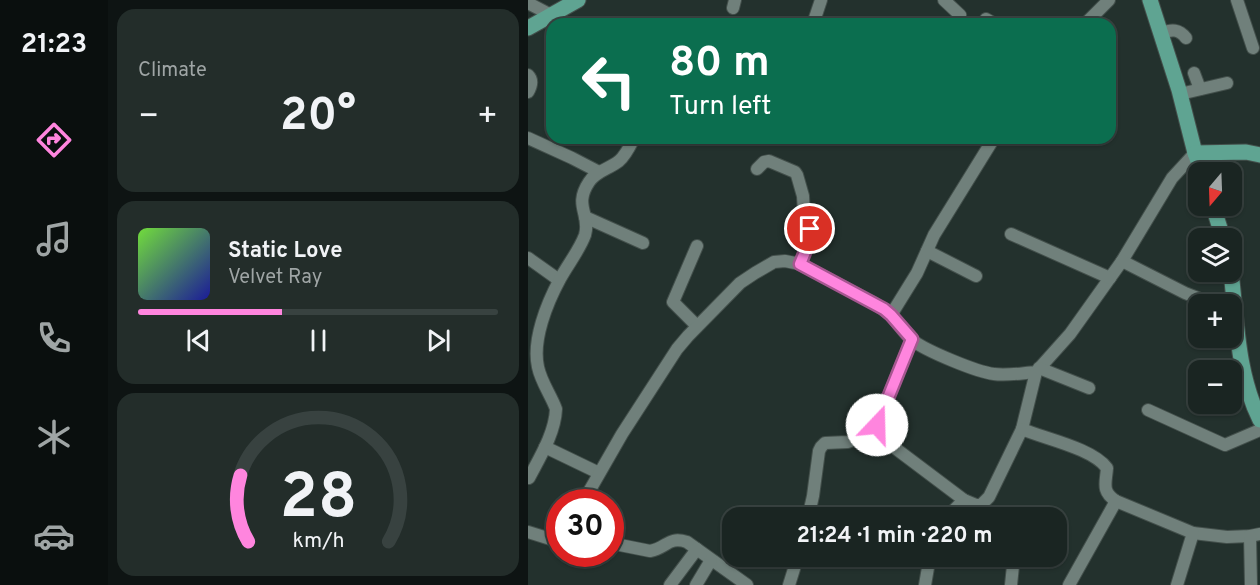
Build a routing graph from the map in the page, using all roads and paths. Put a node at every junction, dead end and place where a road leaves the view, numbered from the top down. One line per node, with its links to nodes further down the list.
1 (578, 0): 8 (main road)
2 (821, 0): 9 (street)
3 (944, 0): 10 (street)
4 (1109, 0): 11 (street)
5 (1150, 0): 13 (main road)
6 (1237, 0): 15 (street)
7 (528, 3): 8 (street)
8 (551, 15): 12 (main road)
9 (815, 18)
10 (958, 18)
11 (1091, 18)
12 (528, 28)
13 (1161, 33): 14 (street); 21 (main road)
14 (1186, 39)
15 (1253, 48)
16 (1194, 73): 19 (street)
17 (528, 75): 20 (street)
18 (1227, 83): 19 (street)
19 (1200, 89): 21 (street)
20 (528, 92)
21 (1180, 94): 25 (main road)
22 (528, 138): 29 (street)
23 (630, 144): 29 (street)
24 (990, 144): 34 (street)
25 (1195, 153): 26 (main road); 27 (main road); 36 (street)
26 (1260, 155)
27 (1198, 162)
28 (757, 169): 37 (street)
29 (598, 172): 30 (street)
30 (585, 217): 32 (street); 40 (street)
31 (1011, 234): 39 (street)
32 (643, 243)
33 (697, 246): 43 (street)
34 (927, 252): 38 (street); 42 (street)
35 (528, 258): 40 (street)
36 (1122, 261): 39 (street); 41 (street)
37 (800, 264): 42 (street); 43 (street)
38 (976, 276)
39 (1110, 278): 46 (street)
40 (559, 280): 54 (street)
41 (1188, 294)
42 (891, 315): 44 (street)
43 (697, 326): 55 (street)
44 (912, 339): 46 (street); 53 (street)
45 (1239, 348): 48 (main road)
46 (1037, 370): 47 (street); 51 (street)
47 (1089, 388)
48 (1256, 396): 50 (main road)
49 (1148, 410): 52 (street)
50 (1260, 420)
51 (1022, 429): 59 (street); 63 (street)
52 (1260, 430)
53 (877, 431): 58 (street); 60 (street)
54 (545, 447): 55 (street); 56 (street)
55 (599, 473): 57 (street)
56 (528, 479)
57 (590, 489)
58 (964, 500): 61 (street); 62 (street)
59 (1116, 501): 65 (street); 80 (street)
60 (810, 507)
61 (957, 507)
62 (978, 507)
63 (985, 507)
64 (528, 532): 67 (street)
65 (1192, 533): 66 (street); 81 (street)
66 (1255, 535): 82 (street)
67 (546, 538)
68 (624, 546): 69 (street)
69 (697, 549): 70 (street); 74 (street)
70 (711, 560): 75 (street); 76 (street)
71 (795, 567): 77 (street)
72 (928, 567): 78 (street)
73 (1013, 567): 79 (street)
74 (670, 585)
75 (696, 585)
76 (747, 585)
77 (789, 585)
78 (925, 585)
79 (1011, 585)
80 (1069, 585)
81 (1177, 585)
82 (1251, 585)

